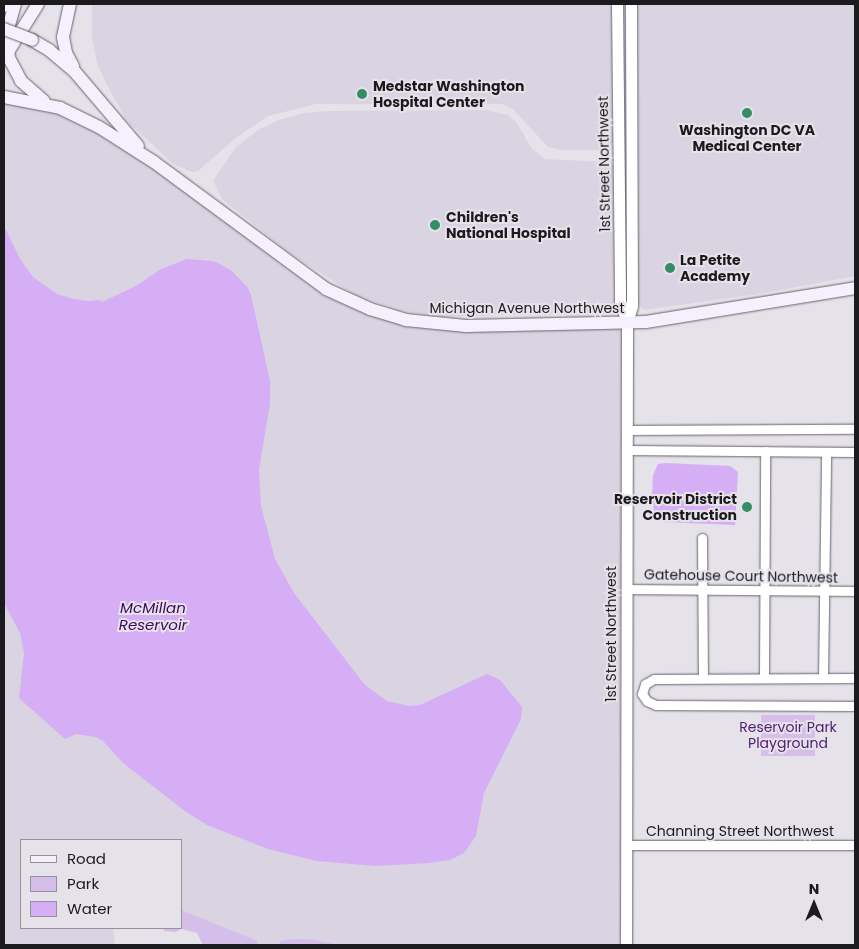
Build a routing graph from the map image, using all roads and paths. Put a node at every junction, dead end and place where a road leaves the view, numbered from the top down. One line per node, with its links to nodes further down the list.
1 (15, 4): 7 (main road)
2 (38, 4): 7 (main road)
3 (70, 4): 8 (main road)
4 (617, 4): 13 (street, 1st Street Northwest)
5 (631, 4): 13 (street, 1st Street Northwest)
6 (4, 29): 8 (main road, Michigan Avenue Northwest, bridge)
7 (6, 55): 10 (main road)
8 (80, 77): 11 (main road, Michigan Avenue Northwest)
9 (4, 97): 10 (main road, Michigan Avenue Northwest)
10 (51, 106): 11 (main road, Michigan Avenue Northwest)
11 (154, 162): 13 (main road, Michigan Avenue Northwest)
12 (855, 288): 13 (main road, Michigan Avenue Northwest)
13 (627, 323): 15 (street, 1st Street Northwest)
14 (855, 429): 15 (street)
15 (626, 430): 16 (street, 1st Street Northwest)
16 (626, 450): 17 (street); 21 (street, 1st Street Northwest)
17 (765, 451): 18 (street); 23 (street)
18 (826, 452): 19 (street); 24 (street)
19 (855, 452)
20 (702, 538): 22 (street)
21 (626, 589): 22 (street, Gatehouse Court Northwest); 30 (street, 1st Street Northwest)
22 (702, 590): 23 (street, Gatehouse Court Northwest); 26 (street)
23 (764, 591): 24 (street, Gatehouse Court Northwest); 27 (street)
24 (824, 591): 25 (street, Gatehouse Court Northwest); 28 (street)
25 (855, 591)
26 (703, 678): 27 (street); 31 (street)
27 (764, 678): 28 (street)
28 (823, 678): 29 (street)
29 (855, 678)
30 (626, 693): 31 (street); 33 (street, 1st Street Northwest)
31 (642, 694): 32 (street)
32 (855, 706)
33 (626, 845): 34 (street, Channing Street Northwest); 35 (street, 1st Street Northwest)
34 (855, 845)
35 (626, 945)

